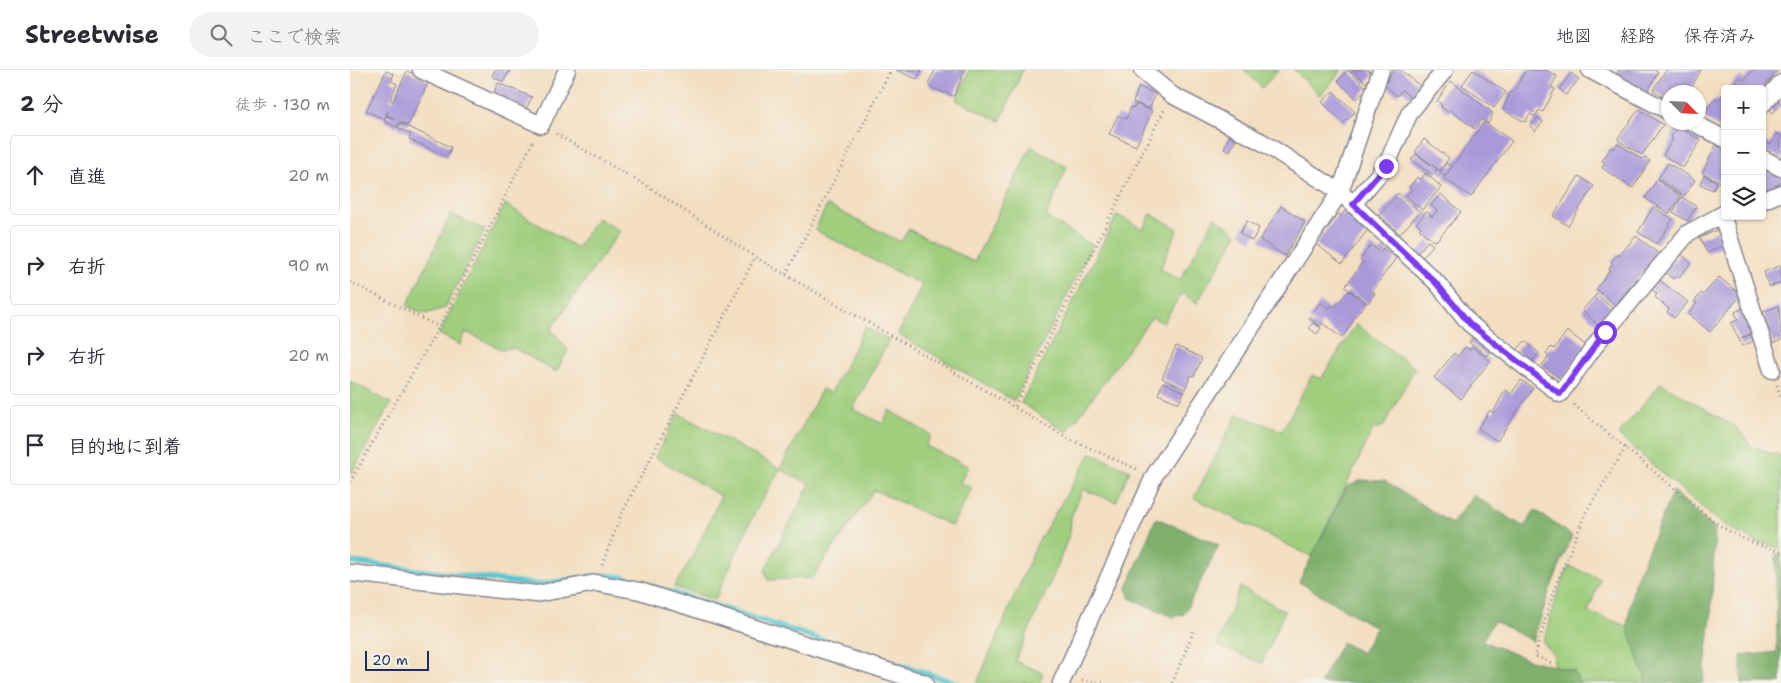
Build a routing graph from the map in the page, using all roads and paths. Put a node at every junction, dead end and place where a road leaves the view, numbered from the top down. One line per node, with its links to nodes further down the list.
1 (421, 70): 12 (street)
2 (567, 70): 12 (street)
3 (891, 70): 24 (path)
4 (1142, 70): 9 (street)
5 (1381, 70): 17 (street)
6 (1445, 70): 20 (street)
7 (1590, 70): 11 (street)
8 (1781, 83): 10 (street)
9 (1172, 94): 17 (street); 29 (path)
10 (1766, 100)
11 (1661, 107)
12 (541, 125): 23 (path); 26 (path)
13 (1706, 129): 14 (street)
14 (1721, 137)
15 (1766, 160): 16 (street)
16 (1781, 168)
17 (1340, 192): 20 (street); 31 (street)
18 (1781, 193): 19 (street)
19 (1766, 199)
20 (1353, 204): 28 (street)
21 (1721, 216): 28 (street)
22 (1726, 220): 27 (street)
23 (755, 257): 24 (path); 35 (path)
24 (786, 274): 29 (path)
25 (350, 282): 26 (path)
26 (439, 327): 32 (path)
27 (1772, 370)
28 (1560, 394): 30 (path)
29 (1015, 406): 31 (path)
30 (1626, 447): 33 (path); 37 (path)
31 (1154, 476): 39 (street)
32 (350, 482)
33 (1781, 551)
34 (350, 573): 35 (street)
35 (596, 583): 38 (street)
36 (1195, 628): 40 (path)
37 (1551, 662)
38 (925, 683)
39 (1062, 683)
40 (1172, 683)

